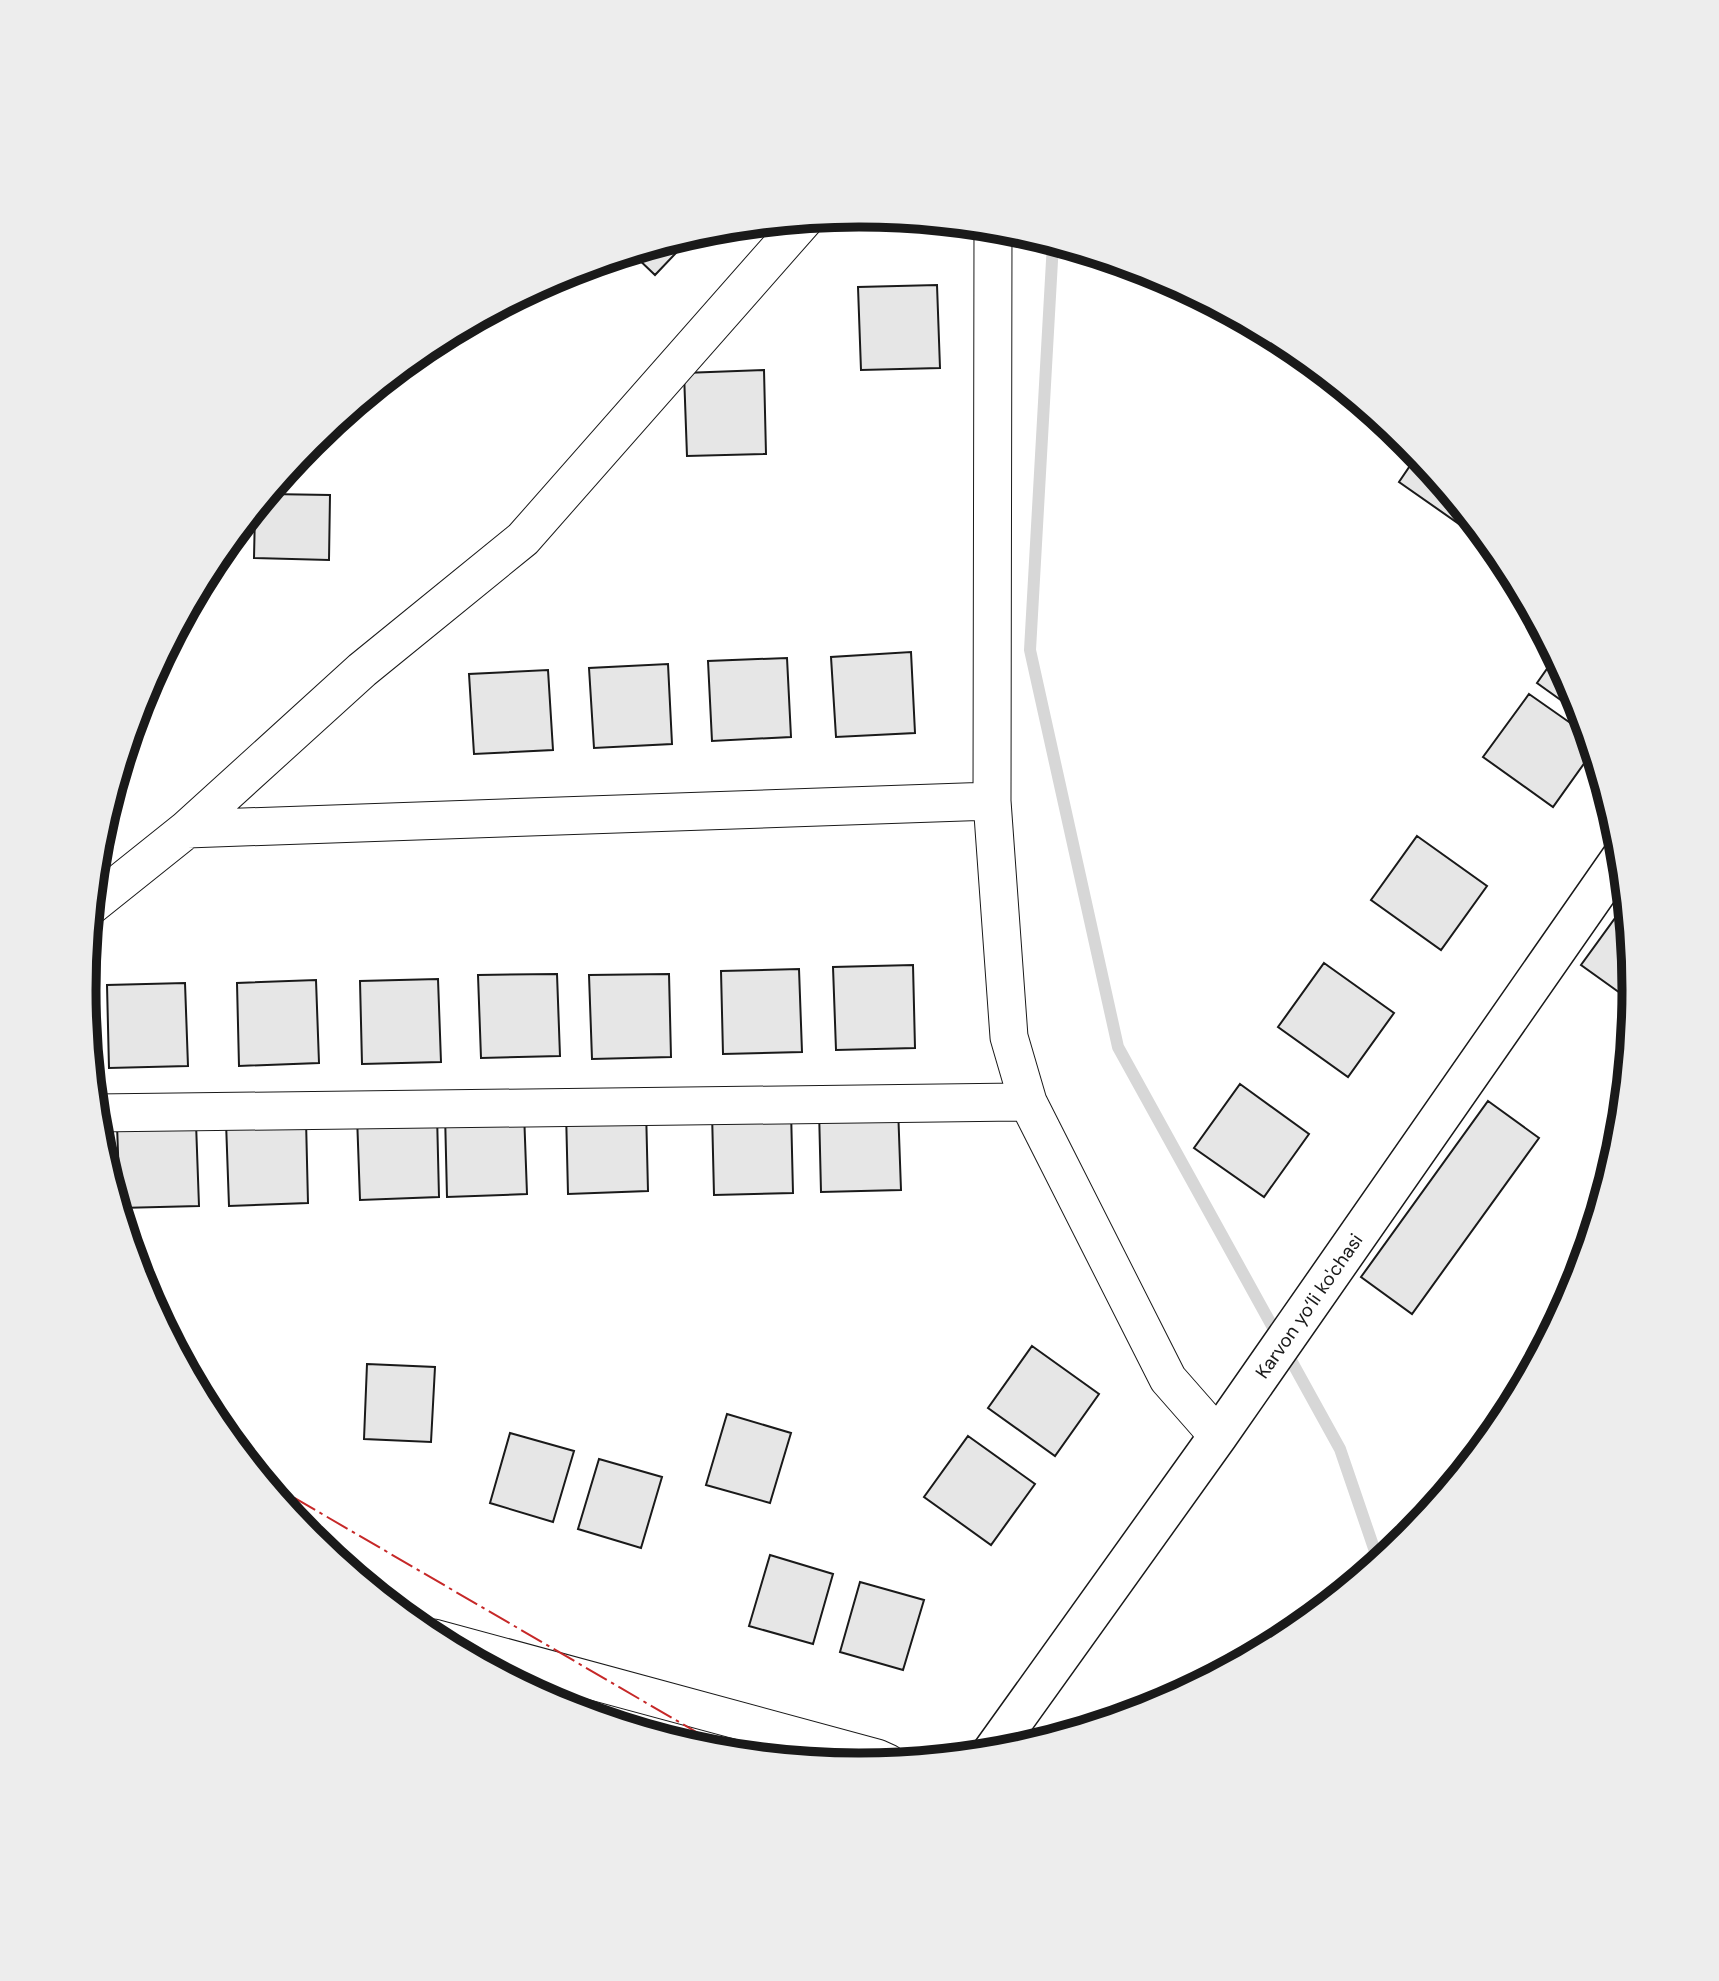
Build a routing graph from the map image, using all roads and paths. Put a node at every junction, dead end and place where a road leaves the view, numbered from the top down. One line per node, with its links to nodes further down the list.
1 (795, 231): 4 (street)
2 (993, 240): 3 (street)
3 (992, 801): 4 (street); 7 (street)
4 (187, 828): 6 (street)
5 (1613, 870): 9 (street, Karvon yo‘li ko'chasi)
6 (102, 897)
7 (1028, 1102): 8 (street); 9 (street)
8 (107, 1113)
9 (1218, 1436): 11 (street, Karvon yo‘li ko'chasi)
10 (475, 1649): 12 (street)
11 (1000, 1740)
12 (862, 1754)

